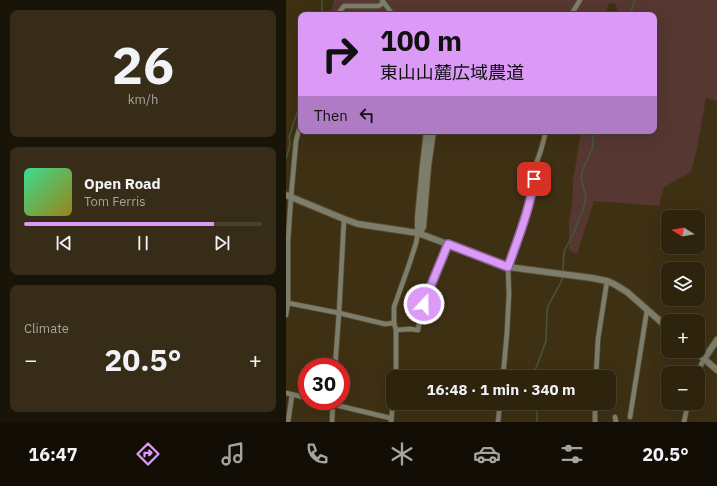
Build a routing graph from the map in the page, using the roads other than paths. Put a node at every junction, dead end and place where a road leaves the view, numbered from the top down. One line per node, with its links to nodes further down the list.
1 (580, 0): 5 (street)
2 (383, 2): 3 (street); 4 (street)
3 (339, 12)
4 (391, 12)
5 (573, 12)
6 (298, 133): 10 (street)
7 (426, 134): 12 (street)
8 (433, 134): 12 (street)
9 (545, 134): 14 (street)
10 (288, 196): 11 (street); 16 (street)
11 (344, 219): 12 (street); 18 (street)
12 (418, 233): 13 (street); 21 (street)
13 (448, 244): 14 (street); 22 (street)
14 (508, 267): 15 (street); 28 (street)
15 (607, 281): 17 (street); 29 (street)
16 (288, 302): 18 (street); 19 (street)
17 (647, 310): 20 (street); 40 (street)
18 (339, 313): 21 (street); 24 (street)
19 (286, 315)
20 (661, 322)
21 (394, 323): 22 (street)
22 (396, 330): 27 (street)
23 (717, 340): 25 (street)
24 (336, 358)
25 (704, 359): 26 (street); 30 (street)
26 (700, 366)
27 (396, 370)
28 (504, 370)
29 (596, 370)
30 (717, 370)
31 (286, 393): 32 (street)
32 (292, 395): 33 (street); 42 (street)
33 (298, 396)
34 (350, 408): 41 (street)
35 (333, 410): 43 (street)
36 (392, 410): 41 (street)
37 (499, 410): 44 (street)
38 (595, 410): 45 (street)
39 (687, 410): 46 (street)
40 (630, 417)
41 (390, 420)
42 (288, 422)
43 (332, 422)
44 (498, 422)
45 (595, 422)
46 (684, 422)

